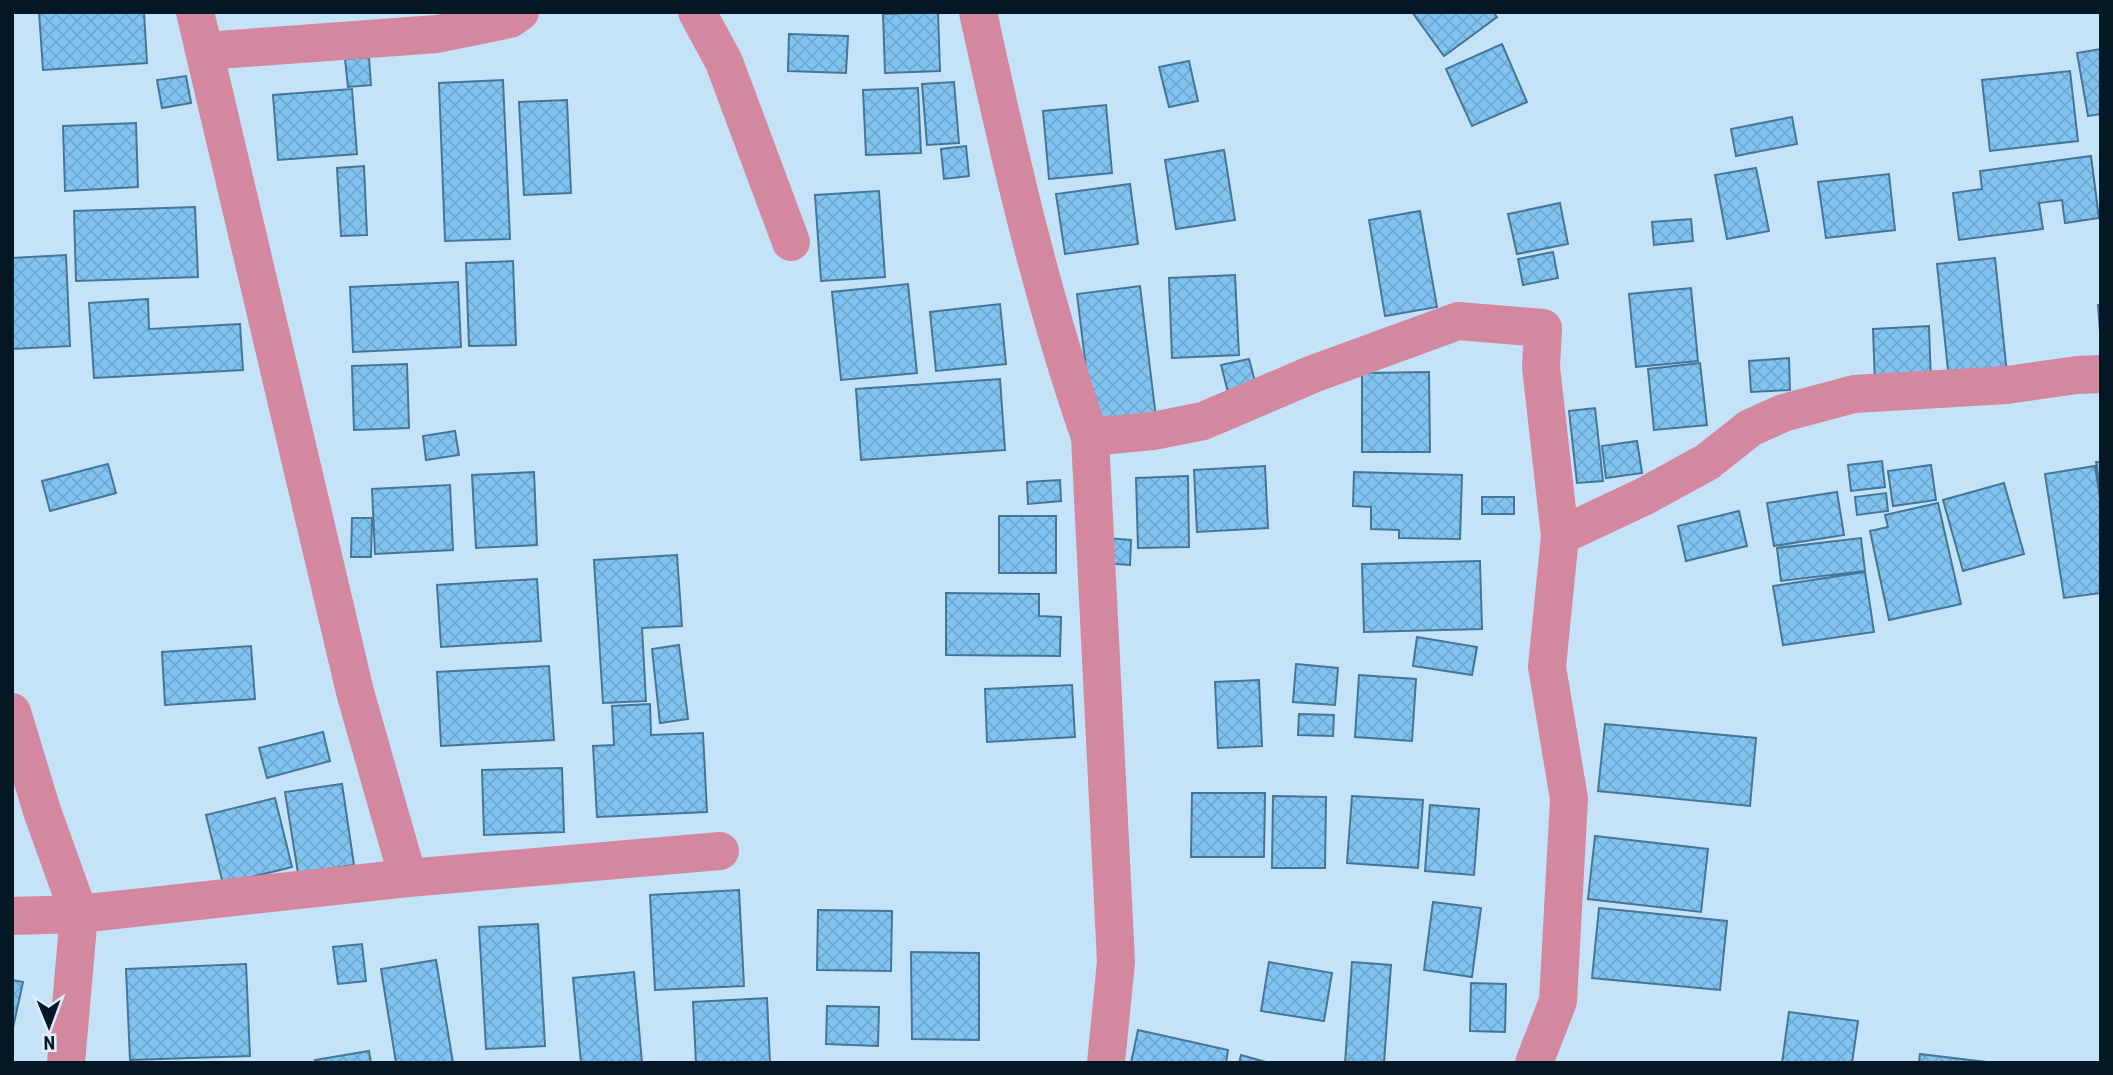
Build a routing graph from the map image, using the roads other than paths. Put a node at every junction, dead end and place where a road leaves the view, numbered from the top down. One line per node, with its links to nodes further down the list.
1 (195, 12): 5 (street)
2 (520, 12): 5 (street)
3 (697, 12): 6 (street)
4 (978, 12): 8 (street)
5 (204, 51): 12 (street)
6 (791, 242)
7 (2101, 374): 9 (street)
8 (1090, 436): 9 (street); 16 (street)
9 (1560, 536): 17 (street)
10 (12, 712): 13 (street)
11 (720, 851): 12 (street)
12 (408, 878): 13 (street)
13 (79, 914): 14 (street); 15 (street)
14 (12, 916)
15 (66, 1063)
16 (1106, 1063)
17 (1534, 1063)

